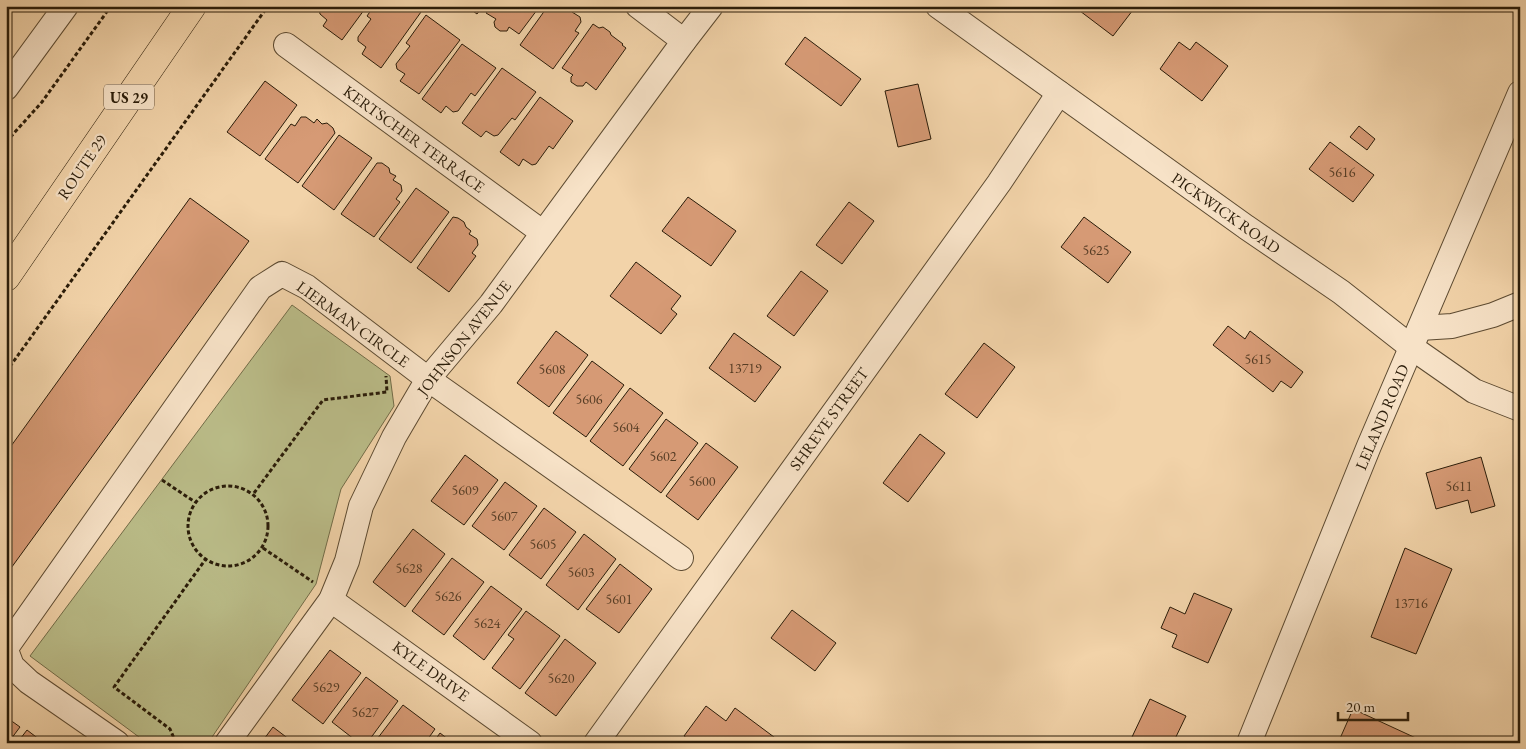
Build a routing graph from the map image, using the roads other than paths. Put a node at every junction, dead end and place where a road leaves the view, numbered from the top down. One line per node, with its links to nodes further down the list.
1 (66, 6): 8 (street)
2 (192, 6): 12 (main road, ROUTE 29 / US 29)
3 (638, 6): 6 (street)
4 (711, 6): 6 (street, JOHNSON AVENUE)
5 (938, 6): 9 (street, PICKWICK ROAD)
6 (684, 40): 11 (street, JOHNSON AVENUE)
7 (286, 45): 11 (street, KERTSCHER TERRACE)
8 (6, 88)
9 (1059, 93): 14 (street, PICKWICK ROAD); 23 (street, SHREVE STREET)
10 (1520, 93): 14 (street, LELAND ROAD)
11 (542, 232): 15 (street, JOHNSON AVENUE)
12 (6, 277)
13 (1520, 304): 14 (street)
14 (1415, 337): 16 (street, PICKWICK ROAD); 24 (street, LELAND ROAD)
15 (428, 379): 17 (street, LIERMAN CIRCLE); 18 (street, JOHNSON AVENUE); 19 (street, LIERMAN CIRCLE)
16 (1520, 410)
17 (681, 558)
18 (324, 592): 21 (street, JOHNSON AVENUE); 22 (street, KYLE DRIVE)
19 (6, 649): 20 (street, LIERMAN CIRCLE)
20 (117, 743)
21 (227, 743)
22 (530, 743)
23 (596, 743)
24 (1248, 743)

